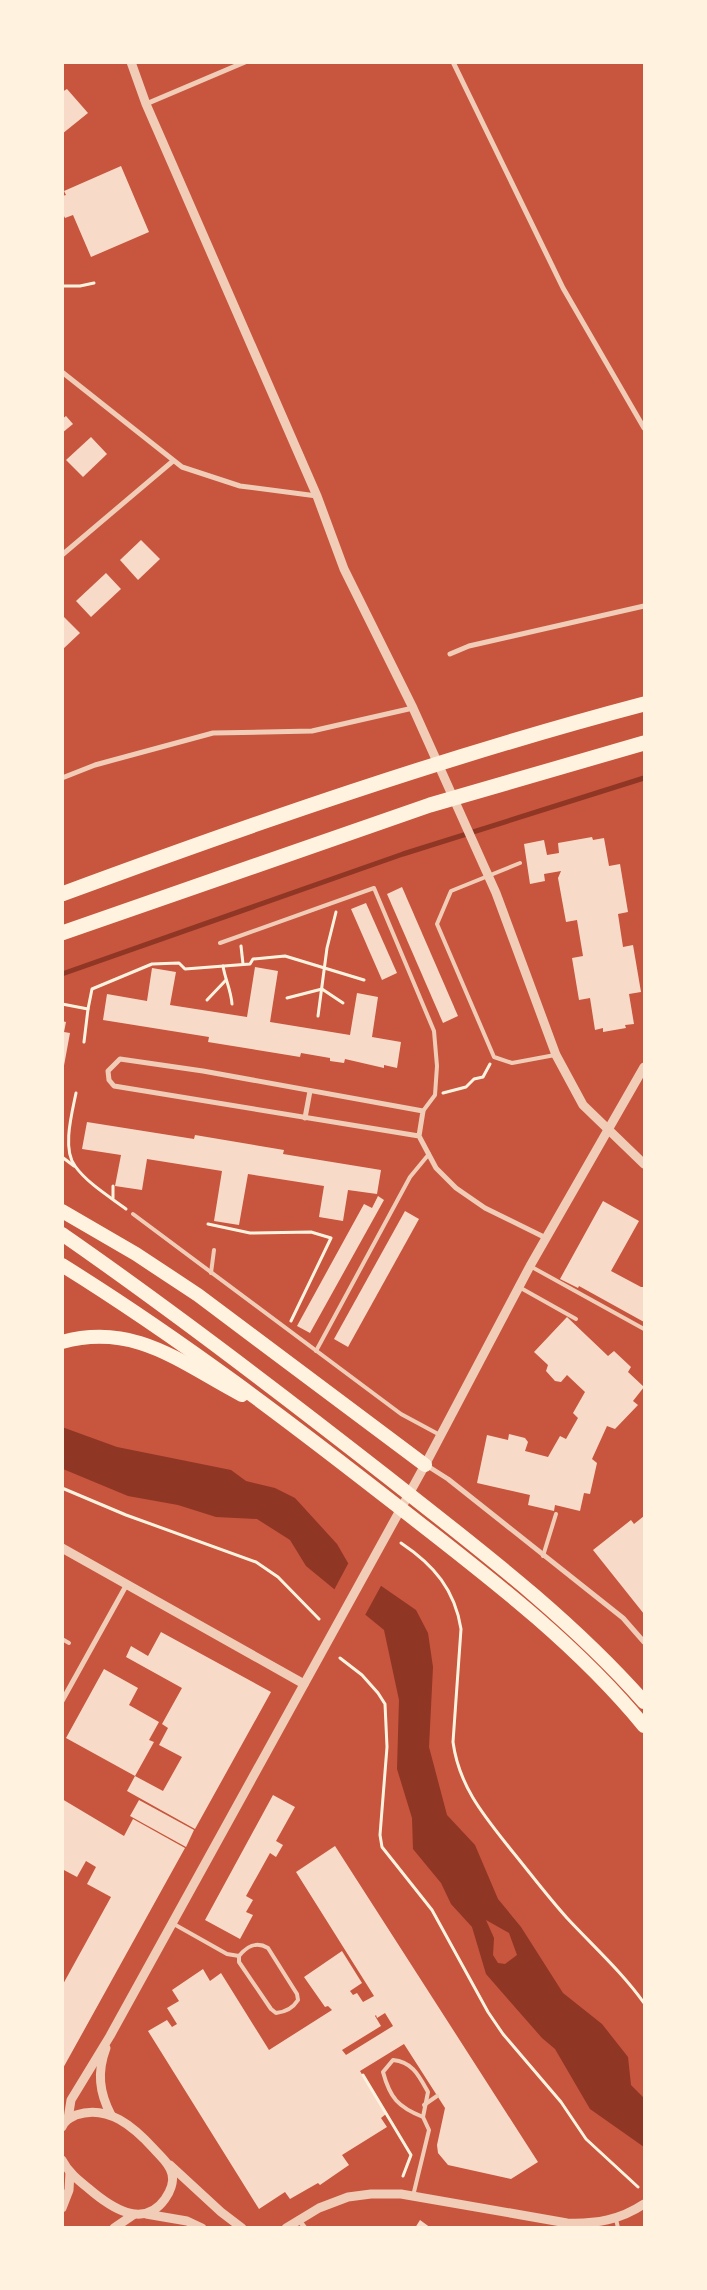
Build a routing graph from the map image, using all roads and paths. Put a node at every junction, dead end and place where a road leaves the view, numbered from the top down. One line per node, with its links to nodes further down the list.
1 (131, 62): 4 (street)
2 (245, 62): 4 (street)
3 (453, 62): 8 (street)
4 (146, 104): 10 (street)
5 (94, 283): 6 (path)
6 (62, 286)
7 (62, 372): 9 (street)
8 (644, 428)
9 (173, 461): 10 (street); 11 (street)
10 (317, 496): 15 (street)
11 (62, 555)
12 (644, 606): 13 (street)
13 (450, 654)
14 (644, 704): 19 (highway)
15 (413, 708): 17 (street); 38 (street)
16 (644, 742): 21 (highway)
17 (62, 778)
18 (520, 863): 38 (lane)
19 (62, 894)
20 (341, 900): 22 (lane); 26 (path); 44 (lane)
21 (62, 933)
22 (240, 936): 23 (lane); 24 (path)
23 (220, 943)
24 (243, 964): 25 (path); 26 (path)
25 (224, 966): 27 (path); 35 (path)
26 (324, 969): 28 (path); 29 (path)
27 (226, 980): 31 (path); 34 (path)
28 (364, 980)
29 (322, 988): 30 (path); 32 (path); 36 (path)
30 (287, 998)
31 (206, 1000)
32 (343, 1003)
33 (62, 1004): 35 (path)
34 (232, 1004)
35 (88, 1009): 37 (path)
36 (318, 1016)
37 (84, 1042)
38 (556, 1055): 47 (street)
39 (644, 1067): 47 (street)
40 (483, 1077): 42 (path)
41 (310, 1091): 44 (street); 45 (street); 45 (street)
42 (455, 1091)
43 (76, 1093): 48 (path)
44 (423, 1111): 49 (street)
45 (305, 1118): 49 (street)
46 (62, 1128): 48 (path)
47 (609, 1129): 52 (street); 60 (street)
48 (69, 1130): 53 (path)
49 (418, 1136): 50 (street)
50 (429, 1154): 60 (street); 70 (lane)
51 (62, 1157): 53 (path)
52 (644, 1164)
53 (75, 1166): 55 (path)
54 (113, 1186): 55 (path)
55 (112, 1199): 57 (path)
56 (62, 1211): 73 (highway)
57 (133, 1214): 64 (lane)
58 (208, 1224): 68 (path)
59 (62, 1234): 87 (highway)
60 (546, 1238): 63 (street)
61 (214, 1250): 64 (lane)
62 (62, 1266): 71 (highway)
63 (530, 1266): 65 (street); 67 (lane)
64 (211, 1273): 68 (lane)
65 (519, 1287): 66 (lane); 72 (street)
66 (576, 1319)
67 (644, 1329)
68 (287, 1330): 70 (lane)
69 (62, 1342): 71 (highway)
70 (316, 1352): 72 (lane)
71 (278, 1413): 88 (highway)
72 (440, 1435): 73 (street)
73 (425, 1464): 78 (street); 85 (street)
74 (62, 1488): 80 (path)
75 (556, 1514): 78 (lane)
76 (401, 1544): 91 (path)
77 (62, 1548): 79 (street)
78 (543, 1556): 82 (street)
79 (127, 1584): 85 (street); 86 (street)
80 (320, 1618)
81 (62, 1639): 83 (lane)
82 (644, 1642)
83 (69, 1643)
84 (340, 1658): 102 (path)
85 (304, 1684): 89 (street)
86 (62, 1701)
87 (644, 1702)
88 (644, 1726)
89 (172, 1924): 90 (lane); 92 (street)
90 (239, 1956): 90 (lane)
91 (644, 2003)
92 (110, 2036): 96 (street); 98 (street)
93 (363, 2075): 101 (path)
94 (437, 2096): 95 (lane)
95 (424, 2105): 97 (lane); 97 (lane)
96 (111, 2115): 98 (street); 99 (street)
97 (423, 2117): 103 (lane)
98 (64, 2123)
99 (168, 2164): 106 (street); 112 (street)
100 (65, 2166): 105 (street); 107 (street)
101 (404, 2176)
102 (638, 2187)
103 (413, 2196): 108 (street); 109 (street)
104 (644, 2204): 109 (street)
105 (62, 2208)
106 (146, 2214): 107 (street); 111 (street)
107 (133, 2215): 110 (street)
108 (298, 2219): 113 (street); 114 (street)
109 (617, 2223)
110 (114, 2228)
111 (202, 2228)
112 (242, 2228)
113 (286, 2228)
114 (305, 2228)

